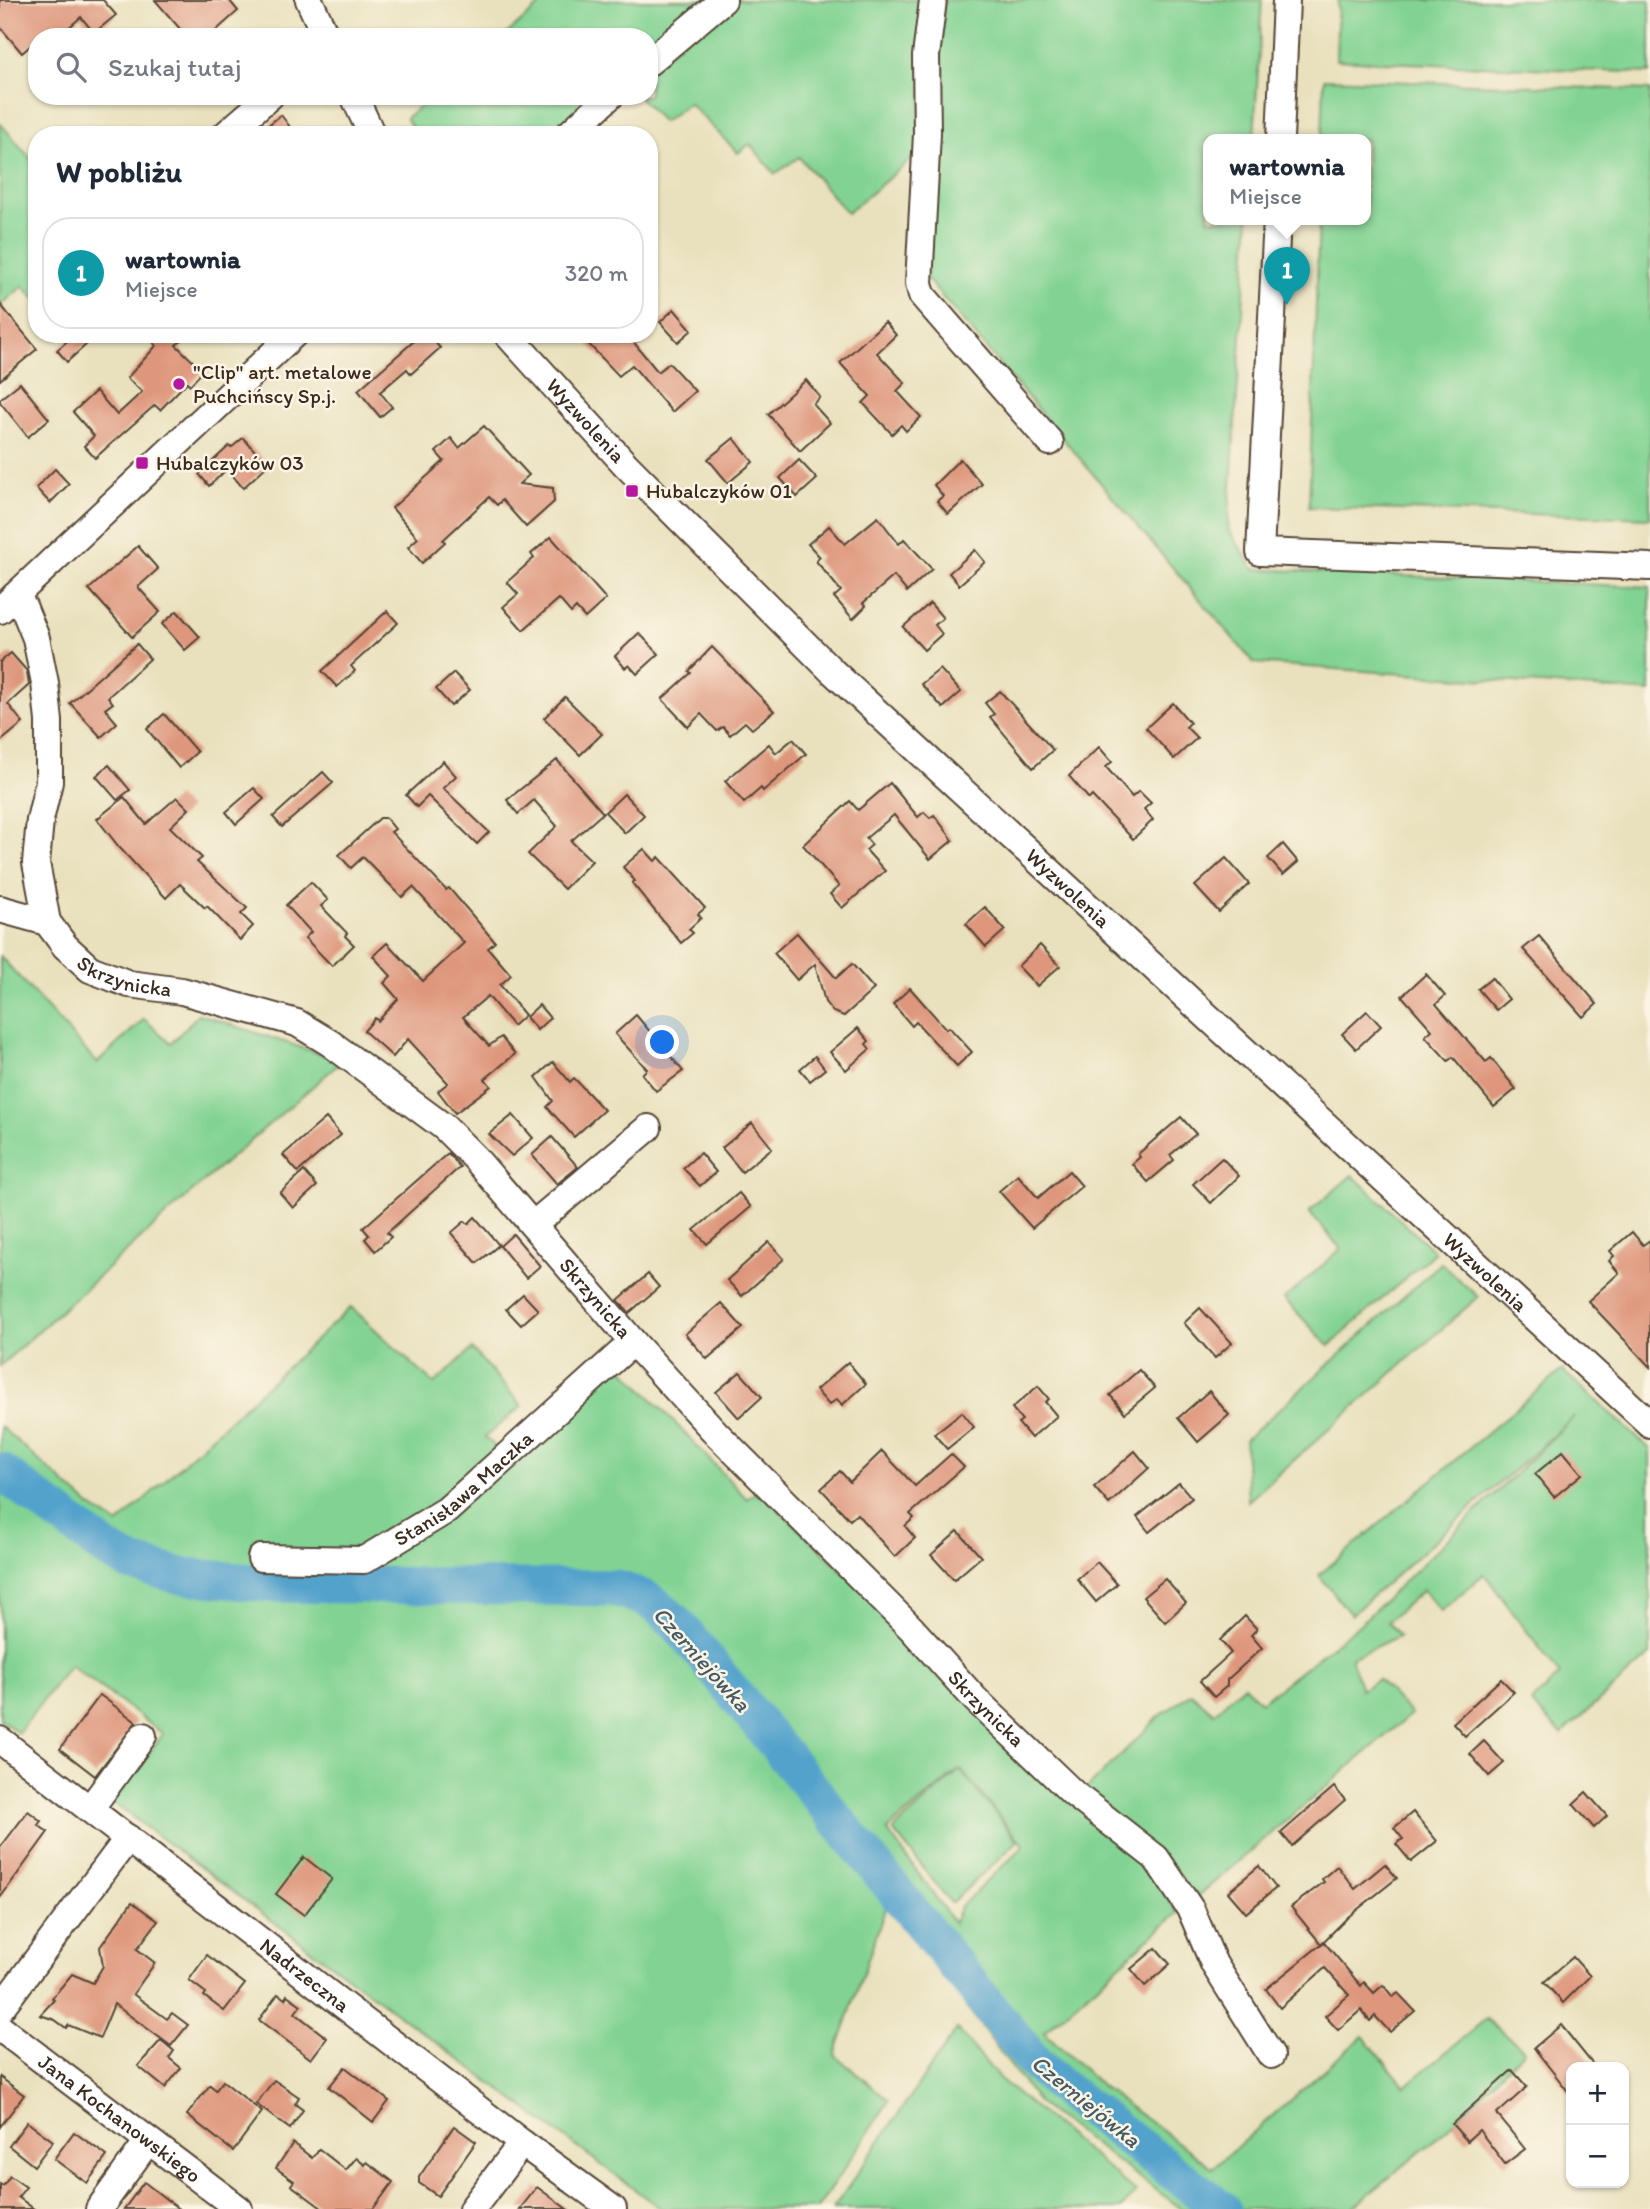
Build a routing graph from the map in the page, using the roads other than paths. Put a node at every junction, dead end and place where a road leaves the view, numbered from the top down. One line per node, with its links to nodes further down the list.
1 (309, 0): 5 (street)
2 (723, 0): 6 (street)
3 (933, 0): 17 (street)
4 (1286, 0): 13 (street)
5 (322, 28)
6 (658, 54)
7 (260, 105): 10 (street)
8 (358, 105): 11 (street)
9 (600, 105): 12 (street)
10 (235, 126)
11 (368, 126)
12 (578, 126)
13 (1280, 134)
14 (1277, 225): 18 (street)
15 (284, 343): 19 (street)
16 (515, 343): 25 (street, Wyzwolenia)
17 (1050, 442)
18 (1650, 567)
19 (8, 603): 21 (street, Skrzynicka)
20 (0, 909): 21 (street)
21 (47, 922): 23 (street, Skrzynicka)
22 (648, 1128): 23 (street)
23 (533, 1225): 24 (street, Skrzynicka)
24 (633, 1342): 26 (street, Stanisława Maczka); 33 (street, Skrzynicka)
25 (1650, 1424)
26 (261, 1558)
27 (143, 1736): 29 (street)
28 (0, 1740): 29 (street, Nadrzeczna)
29 (90, 1809): 30 (street, Nadrzeczna)
30 (128, 1838): 31 (street); 35 (street, Nadrzeczna)
31 (0, 2009)
32 (0, 2028): 34 (street, Jana Kochanowskiego)
33 (1271, 2055)
34 (148, 2141): 36 (street); 37 (street, Jana Kochanowskiego)
35 (522, 2143): 38 (street); 39 (street, Nadrzeczna)
36 (99, 2209)
37 (239, 2209)
38 (472, 2209)
39 (613, 2209)

